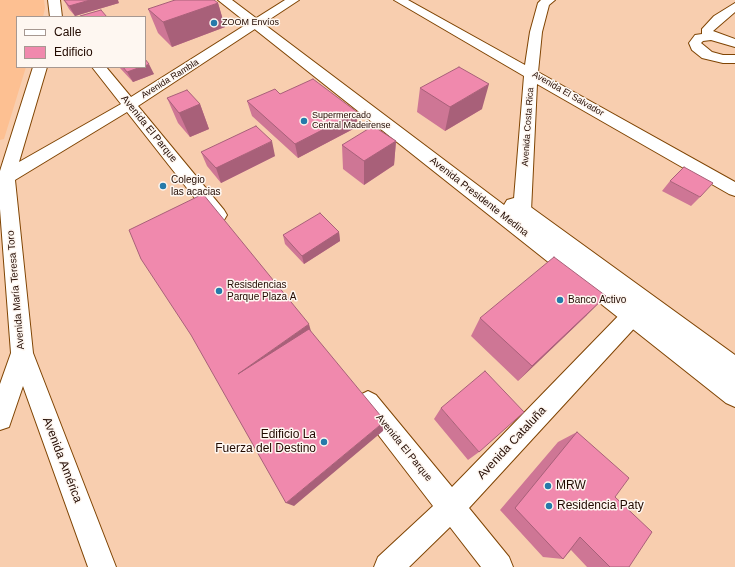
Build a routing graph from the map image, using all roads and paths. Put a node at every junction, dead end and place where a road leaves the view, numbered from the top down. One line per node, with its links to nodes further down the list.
1 (54, 0): 8 (street)
2 (224, 0): 9 (street, Avenida Presidente Medina)
3 (241, 0): 9 (street, Avenida Presidente Medina)
4 (293, 0): 9 (street, Avenida Rambla)
5 (400, 0): 15 (street, Avenida El Salvador)
6 (544, 1): 15 (street, Avenida Costa Rica)
7 (735, 6): 10 (street)
8 (57, 16)
9 (260, 21): 16 (street, Avenida Rambla); 19 (street, Avenida Presidente Medina); 21 (street, Avenida Presidente Medina)
10 (711, 36): 11 (street); 12 (street)
11 (735, 43)
12 (735, 59)
13 (40, 68): 17 (street, Avenida María Teresa Toro)
14 (100, 68): 16 (street, Avenida El Parque)
15 (531, 73): 18 (street, Avenida El Salvador); 19 (street, Avenida Costa Rica)
16 (129, 105): 17 (street, Avenida Rambla); 20 (street, Avenida El Parque)
17 (3, 179): 22 (street, Avenida María Teresa Toro)
18 (735, 190)
19 (522, 210): 23 (street, Avenida Presidente Medina)
20 (228, 229)
21 (633, 315): 25 (street, Avenida Presidente Medina); 27 (street, Avenida Cataluña)
22 (22, 353): 26 (street, Avenida María Teresa Toro); 28 (street, Avenida América)
23 (734, 366)
24 (357, 390): 27 (street, Avenida El Parque)
25 (735, 394)
26 (0, 418)
27 (451, 508): 29 (street, Avenida Cataluña); 30 (street, Avenida El Parque)
28 (102, 567)
29 (388, 567)
30 (499, 567)

